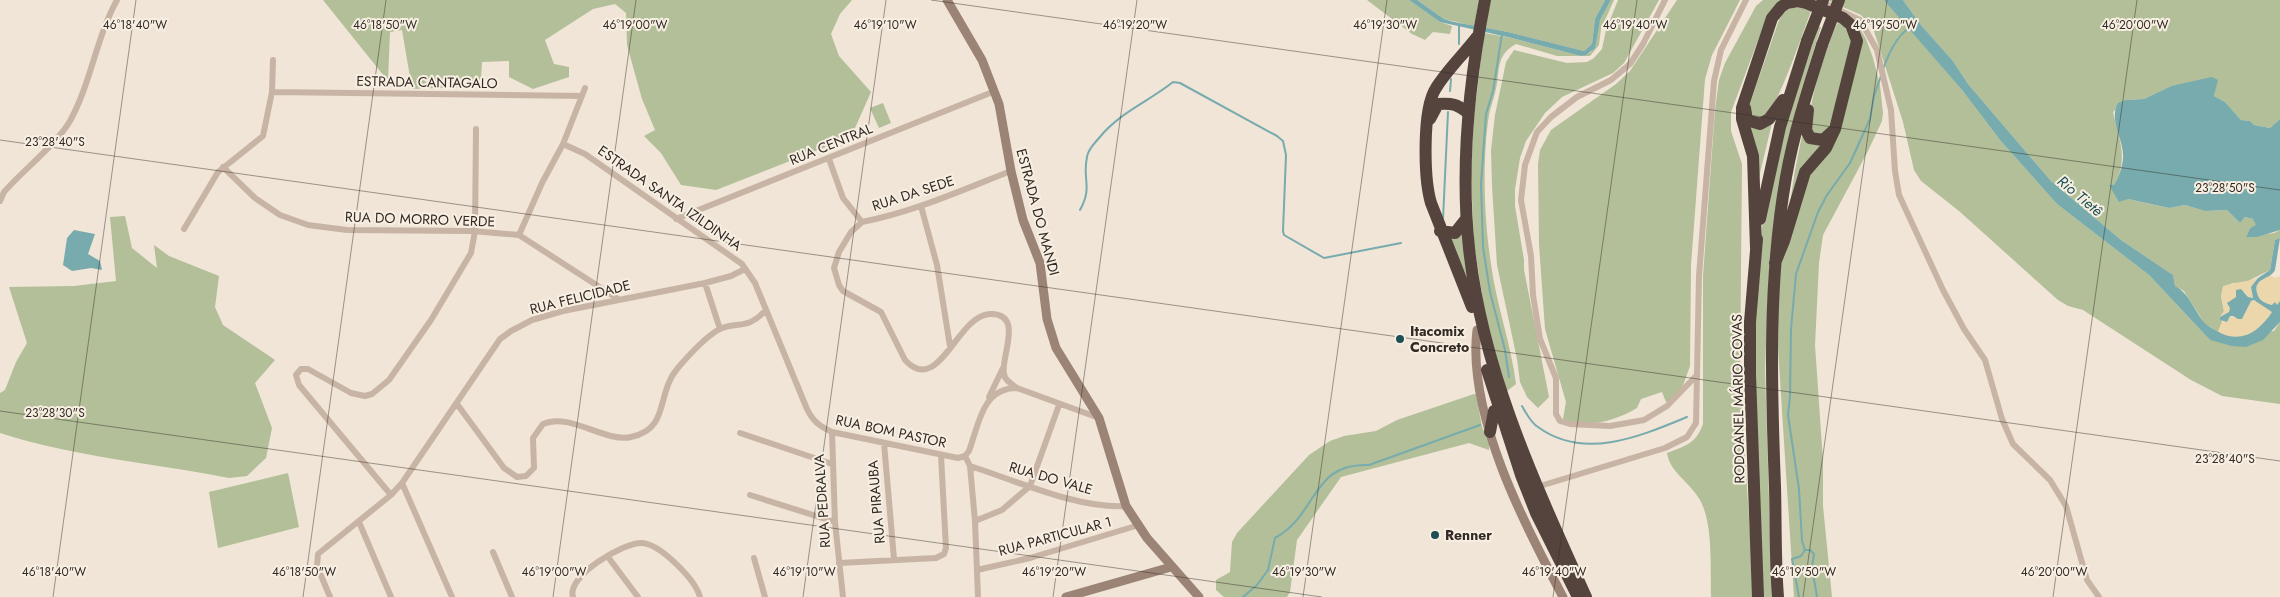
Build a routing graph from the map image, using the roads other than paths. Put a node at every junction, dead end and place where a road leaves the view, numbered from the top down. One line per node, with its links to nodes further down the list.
1 (117, 0): 25 (street)
2 (947, 0): 12 (main road, ESTRADA DO MANDI)
3 (1485, 0): 8 (highway)
4 (1666, 0): 44 (street)
5 (1746, 0): 44 (street)
6 (1821, 0): 14 (highway, RODOANEL MÁRIO COVAS, bridge); 98 (street)
7 (1839, 0): 10 (highway, bridge)
8 (1480, 31): 17 (highway); 18 (highway)
9 (273, 60): 13 (street)
10 (1810, 84): 20 (highway); 35 (highway)
11 (585, 88): 15 (street)
12 (995, 91): 22 (street, RUA CENTRAL); 24 (main road, ESTRADA DO MANDI)
13 (272, 92): 15 (street, ESTRADA CANTAGALO); 23 (street)
14 (1789, 92): 16 (highway); 34 (highway, RODOANEL MÁRIO COVAS)
15 (582, 96): 21 (street)
16 (1746, 98): 20 (highway); 34 (highway)
17 (1468, 113): 18 (highway); 28 (highway)
18 (1428, 125): 32 (highway)
19 (476, 129): 31 (street)
20 (1835, 129): 35 (highway)
21 (563, 144): 27 (street, ESTRADA SANTA IZILDINHA); 33 (street)
22 (830, 159): 27 (street, RUA CENTRAL); 29 (street, RUA DA SEDE)
23 (223, 167): 30 (street); 31 (street, RUA DO MORRO VERDE)
24 (1011, 171): 26 (street, RUA DA SEDE); 50 (main road, ESTRADA DO MANDI)
25 (0, 201)
26 (921, 206): 29 (street, RUA DA SEDE); 42 (street)
27 (676, 219): 36 (street, ESTRADA SANTA IZILDINHA)
28 (1466, 219): 32 (highway); 51 (highway)
29 (862, 222): 42 (street)
30 (184, 229)
31 (475, 231): 33 (street, RUA DO MORRO VERDE); 63 (street)
32 (1440, 231): 41 (highway)
33 (519, 235): 38 (street, RUA DO MORRO VERDE)
34 (1756, 248): 95 (highway, RODOANEL MÁRIO COVAS)
35 (1775, 263): 77 (highway)
36 (745, 269): 37 (street, RUA FELICIDADE); 39 (street, ESTRADA SANTA IZILDINHA)
37 (705, 283): 38 (street, RUA FELICIDADE); 40 (street)
38 (618, 299): 47 (street, RUA FELICIDADE)
39 (766, 310): 40 (street); 52 (street, RUA BOM PASTOR)
40 (720, 329): 47 (street)
41 (1477, 330): 49 (highway); 53 (main road)
42 (950, 346): 43 (street)
43 (1003, 367): 45 (street); 46 (street)
44 (1696, 376): 62 (street)
45 (1017, 388): 46 (street); 48 (street)
46 (988, 400): 57 (street)
47 (457, 404): 60 (street, RUA FELICIDADE)
48 (1059, 405): 50 (street); 61 (street)
49 (1499, 410): 51 (highway); 53 (highway); 93 (highway)
50 (1099, 418): 65 (main road, ESTRADA DO MANDI)
51 (1513, 422): 62 (highway)
52 (832, 432): 55 (street, RUA BOM PASTOR); 58 (street, RUA PEDRALVA)
53 (1490, 432): 92 (main road)
54 (740, 433): 58 (street)
55 (884, 442): 56 (street, RUA BOM PASTOR); 73 (street, RUA PIRAUBA)
56 (941, 456): 57 (street, RUA BOM PASTOR); 73 (street)
57 (965, 456): 59 (street)
58 (832, 464): 68 (street, RUA PEDRALVA)
59 (970, 466): 61 (street, RUA DO VALE); 66 (street)
60 (402, 483): 63 (street, RUA FELICIDADE); 81 (street)
61 (1030, 486): 65 (street, RUA DO VALE); 66 (street)
62 (1537, 487): 94 (highway)
63 (391, 495): 67 (street, RUA FELICIDADE)
64 (750, 495): 68 (street)
65 (1126, 506): 69 (main road, ESTRADA DO MANDI)
66 (975, 521): 76 (street)
67 (359, 522): 79 (street, RUA FELICIDADE); 80 (street)
68 (835, 522): 74 (street, RUA PEDRALVA)
69 (1139, 525): 75 (main road, ESTRADA DO MANDI); 76 (street, RUA PARTICULAR 1)
70 (492, 552): 82 (street)
71 (608, 557): 83 (street); 84 (street); 85 (street)
72 (754, 558): 86 (street)
73 (894, 559): 74 (street)
74 (839, 563): 87 (street, RUA PEDRALVA)
75 (1171, 567): 78 (main road, ESTRADA DO MANDI); 89 (main road)
76 (977, 570): 88 (street)
77 (1776, 574): 96 (highway); 97 (highway)
78 (1188, 586): 90 (main road, ESTRADA DO MANDI); 91 (main road, ESTRADA DO MANDI)
79 (330, 597)
80 (391, 597)
81 (452, 597)
82 (512, 597)
83 (573, 597)
84 (638, 597)
85 (700, 597)
86 (765, 597)
87 (843, 597)
88 (978, 597)
89 (1066, 597)
90 (1199, 597)
91 (1204, 597)
92 (1563, 597)
93 (1578, 597)
94 (1586, 597)
95 (1758, 597)
96 (1778, 597)
97 (1786, 597)
98 (2099, 597)

